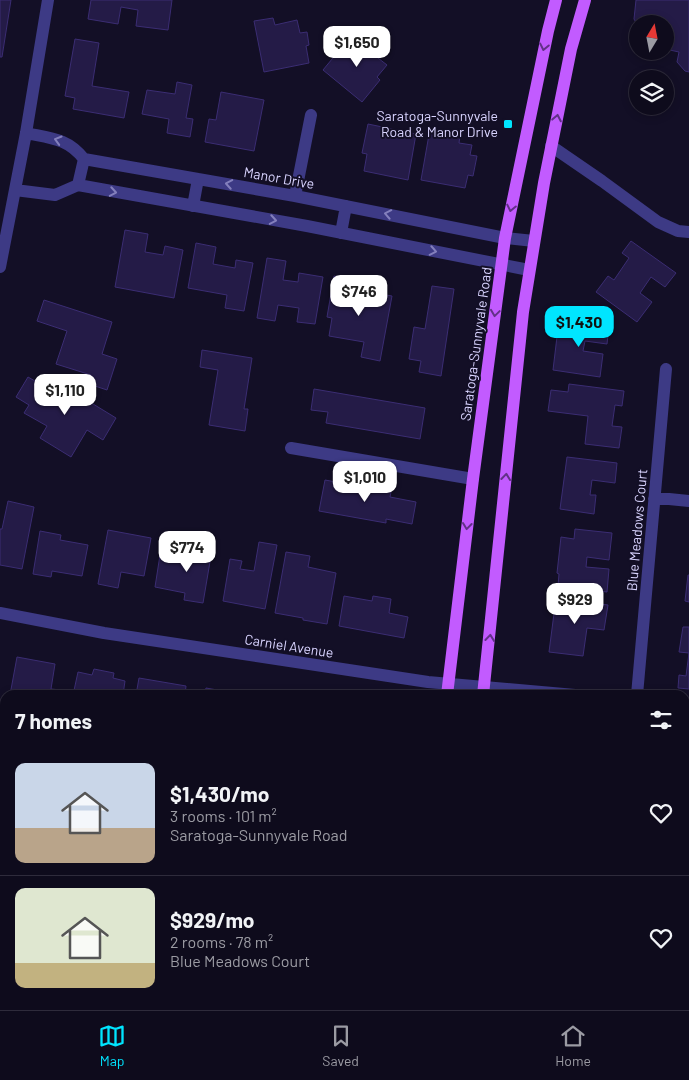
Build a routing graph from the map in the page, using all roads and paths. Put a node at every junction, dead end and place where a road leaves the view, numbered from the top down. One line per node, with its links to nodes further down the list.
1 (48, 0): 5 (street)
2 (556, 0): 16 (main road, Saratoga-Sunnyvale Road, one-way to 16)
3 (585, 0): 6 (main road, one-way to 3)
4 (311, 115): 11 (street)
5 (26, 133): 7 (street, one-way to 5); 10 (street)
6 (551, 146): 14 (street); 17 (main road)
7 (84, 159): 8 (street, Manor Drive); 9 (street)
8 (198, 179): 11 (street, Manor Drive, one-way to 8); 12 (street)
9 (78, 185): 10 (street); 12 (street, one-way to 12)
10 (15, 190): 19 (street)
11 (295, 196): 13 (street, Manor Drive)
12 (193, 206): 15 (street, one-way to 15)
13 (346, 206): 15 (street); 16 (street, Manor Drive, one-way to 13)
14 (689, 232)
15 (341, 233): 18 (street, one-way to 18)
16 (505, 238): 17 (street, Manor Drive); 18 (main road, Saratoga-Sunnyvale Road)
17 (534, 241): 20 (main road)
18 (501, 265): 20 (street); 23 (main road, Saratoga-Sunnyvale Road, one-way to 23)
19 (0, 266)
20 (529, 270): 28 (main road, one-way to 20)
21 (666, 368): 24 (street, Blue Meadows Court)
22 (291, 448): 23 (street)
23 (473, 479): 27 (main road, Saratoga-Sunnyvale Road, one-way to 27)
24 (654, 500): 25 (street); 29 (street, Blue Meadows Court)
25 (689, 501)
26 (0, 613): 27 (street, Carniel Avenue)
27 (448, 690)
28 (484, 690)
29 (638, 690)

